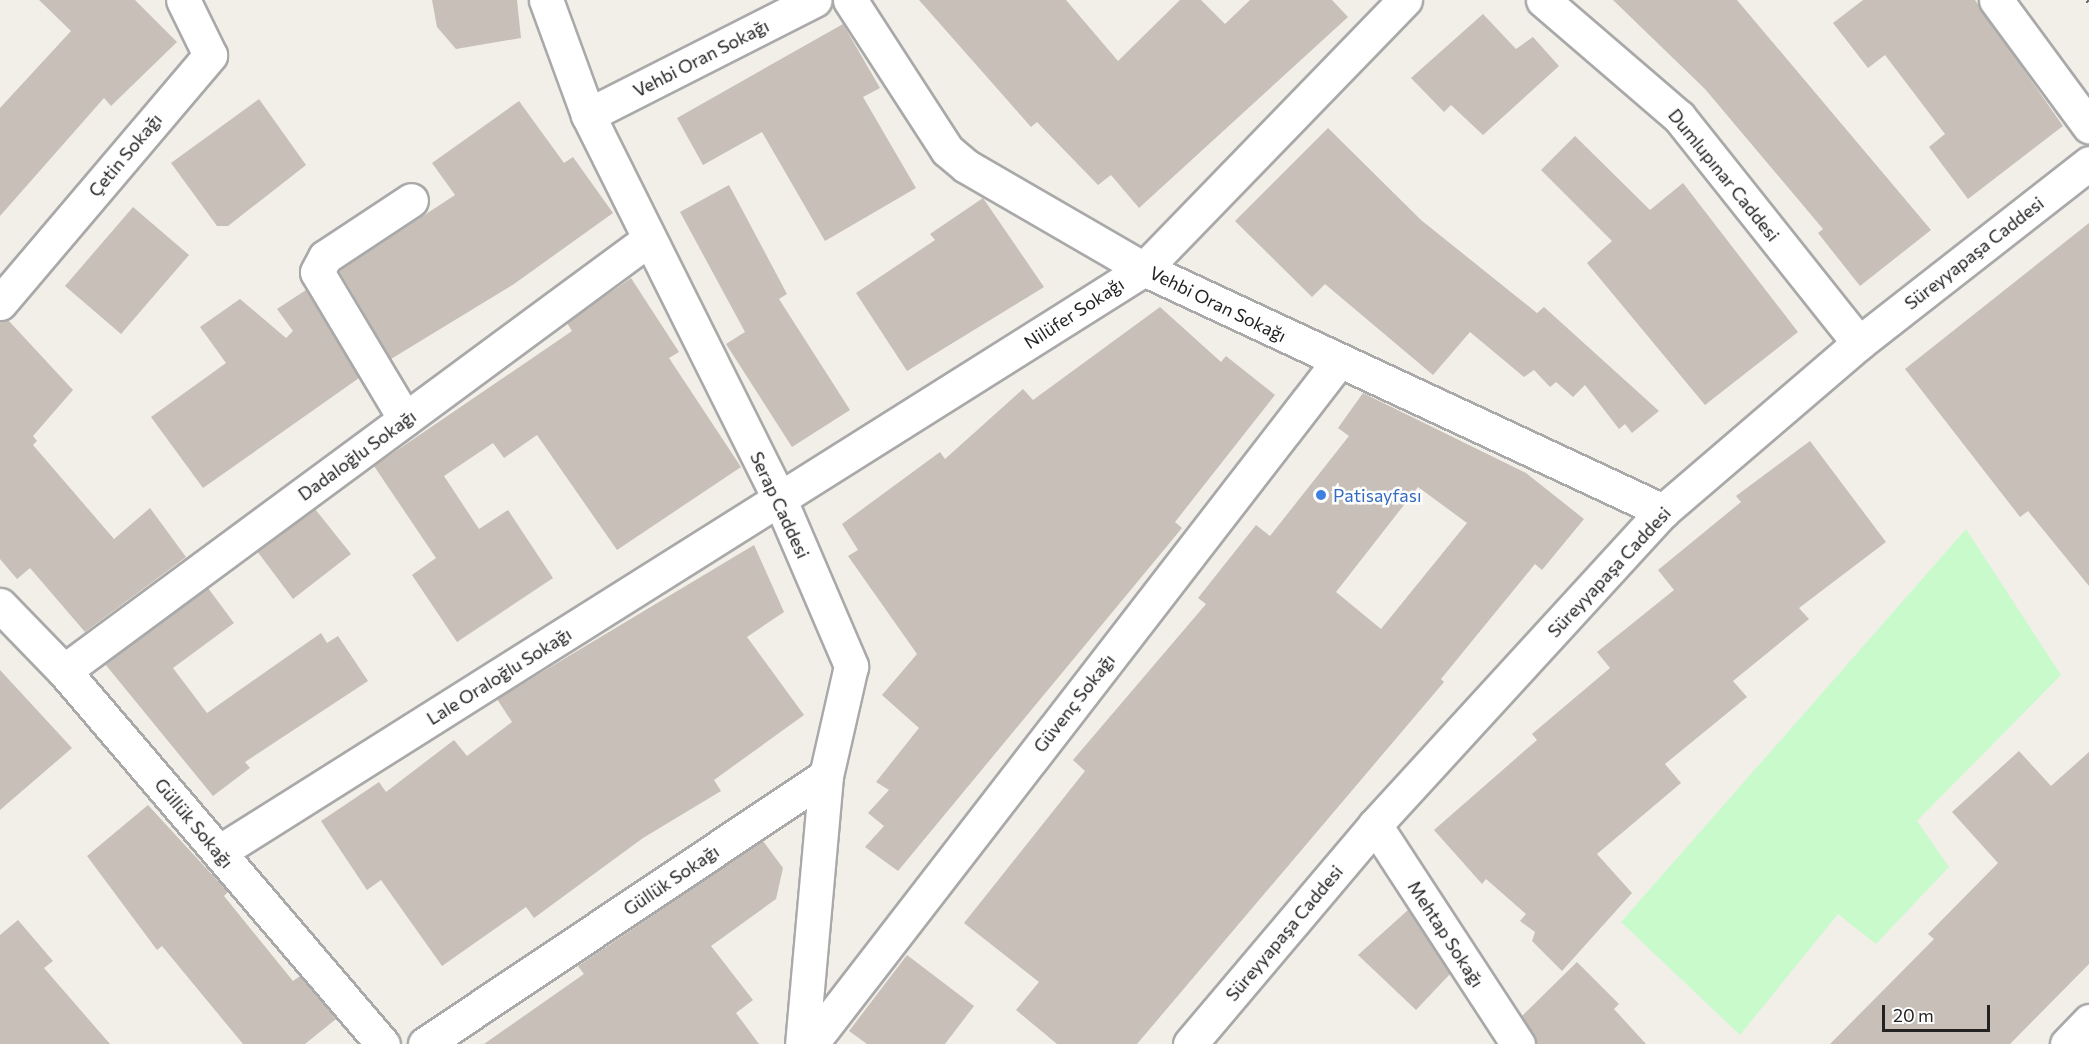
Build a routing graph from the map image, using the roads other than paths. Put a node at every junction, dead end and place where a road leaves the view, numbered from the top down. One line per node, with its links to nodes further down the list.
1 (183, 0): 14 (street, Çetin Sokağı)
2 (546, 0): 8 (street, Serap Caddesi)
3 (815, 0): 8 (street, Vehbi Oran Sokağı)
4 (850, 0): 13 (street, Vehbi Oran Sokağı)
5 (1405, 0): 13 (street, Nilüfer Sokağı)
6 (1543, 0): 15 (street, Dumlupınar Caddesi)
7 (1996, 0): 9 (street)
8 (588, 116): 12 (street, Serap Caddesi)
9 (2089, 126)
10 (2089, 163): 15 (street, Süreyyapaşa Caddesi)
11 (411, 200): 17 (street)
12 (649, 239): 17 (street, Dadaloğlu Sokağı); 18 (street, Serap Caddesi)
13 (1144, 269): 16 (street, Vehbi Oran Sokağı); 18 (street, Nilüfer Sokağı)
14 (0, 303)
15 (1859, 343): 19 (street, Süreyyapaşa Caddesi)
16 (1338, 362): 19 (street, Vehbi Oran Sokağı); 29 (street, Güvenç Sokağı)
17 (405, 419): 21 (street, Dadaloğlu Sokağı)
18 (780, 500): 22 (street, Serap Caddesi); 24 (street, Lale Oraloğlu Sokağı)
19 (1663, 511): 23 (street, Süreyyapaşa Caddesi)
20 (0, 605): 21 (street, Güllük Sokağı)
21 (64, 671): 24 (street, Güllük Sokağı)
22 (826, 776): 27 (street, Güllük Sokağı); 28 (street, Serap Caddesi)
23 (1375, 825): 30 (street, Süreyyapaşa Caddesi); 31 (street, Mehtap Sokağı)
24 (219, 852): 26 (street, Güllük Sokağı)
25 (2089, 1021): 32 (street)
26 (383, 1044)
27 (425, 1044)
28 (802, 1044)
29 (811, 1044)
30 (1190, 1044)
31 (1518, 1044)
32 (2067, 1044)

